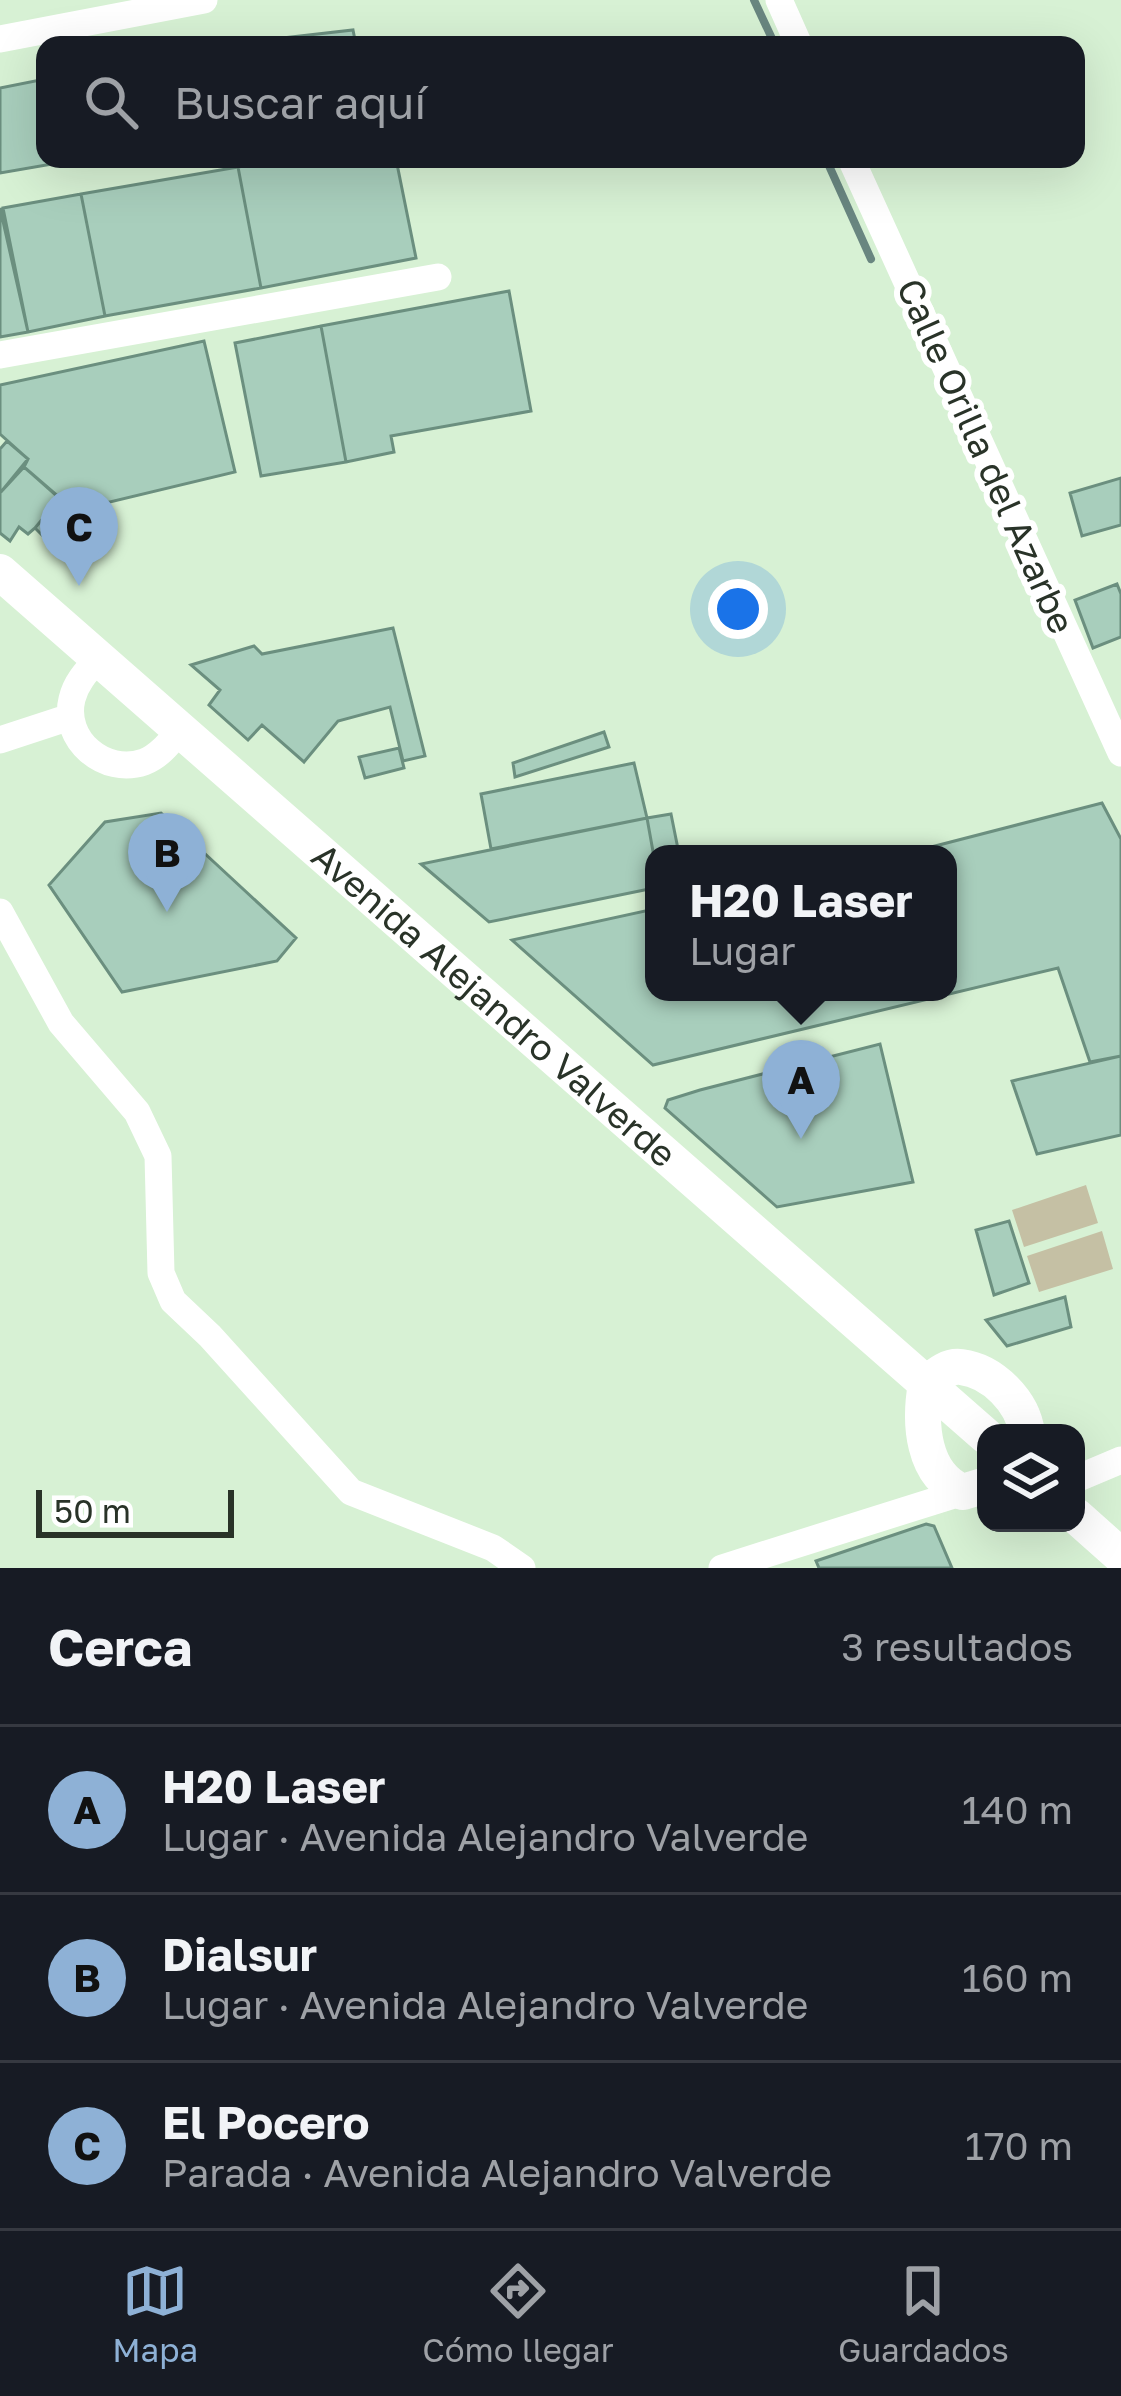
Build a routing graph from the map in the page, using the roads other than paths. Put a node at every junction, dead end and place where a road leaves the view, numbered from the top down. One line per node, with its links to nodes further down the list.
1 (205, 0): 4 (street)
2 (779, 0): 3 (street)
3 (795, 36)
4 (0, 39)
5 (855, 168): 13 (street, Calle Orilla del Azarbe)
6 (438, 277): 7 (street)
7 (0, 355)
8 (0, 572): 9 (main road, Avenida Alejandro Valverde)
9 (98, 658): 10 (street); 11 (main road, Avenida Alejandro Valverde)
10 (70, 717): 11 (street); 12 (street)
11 (180, 730): 15 (main road, Avenida Alejandro Valverde)
12 (0, 740)
13 (1121, 753)
14 (0, 912): 25 (street)
15 (926, 1384): 16 (main road); 17 (main road, Avenida Alejandro Valverde); 18 (main road)
16 (1026, 1424)
17 (977, 1428)
18 (928, 1453): 21 (main road); 22 (street)
19 (1121, 1460): 20 (street)
20 (1085, 1475)
21 (975, 1489): 22 (street)
22 (909, 1509): 26 (street)
23 (1085, 1524): 24 (main road)
24 (1121, 1556)
25 (522, 1568)
26 (722, 1568)

